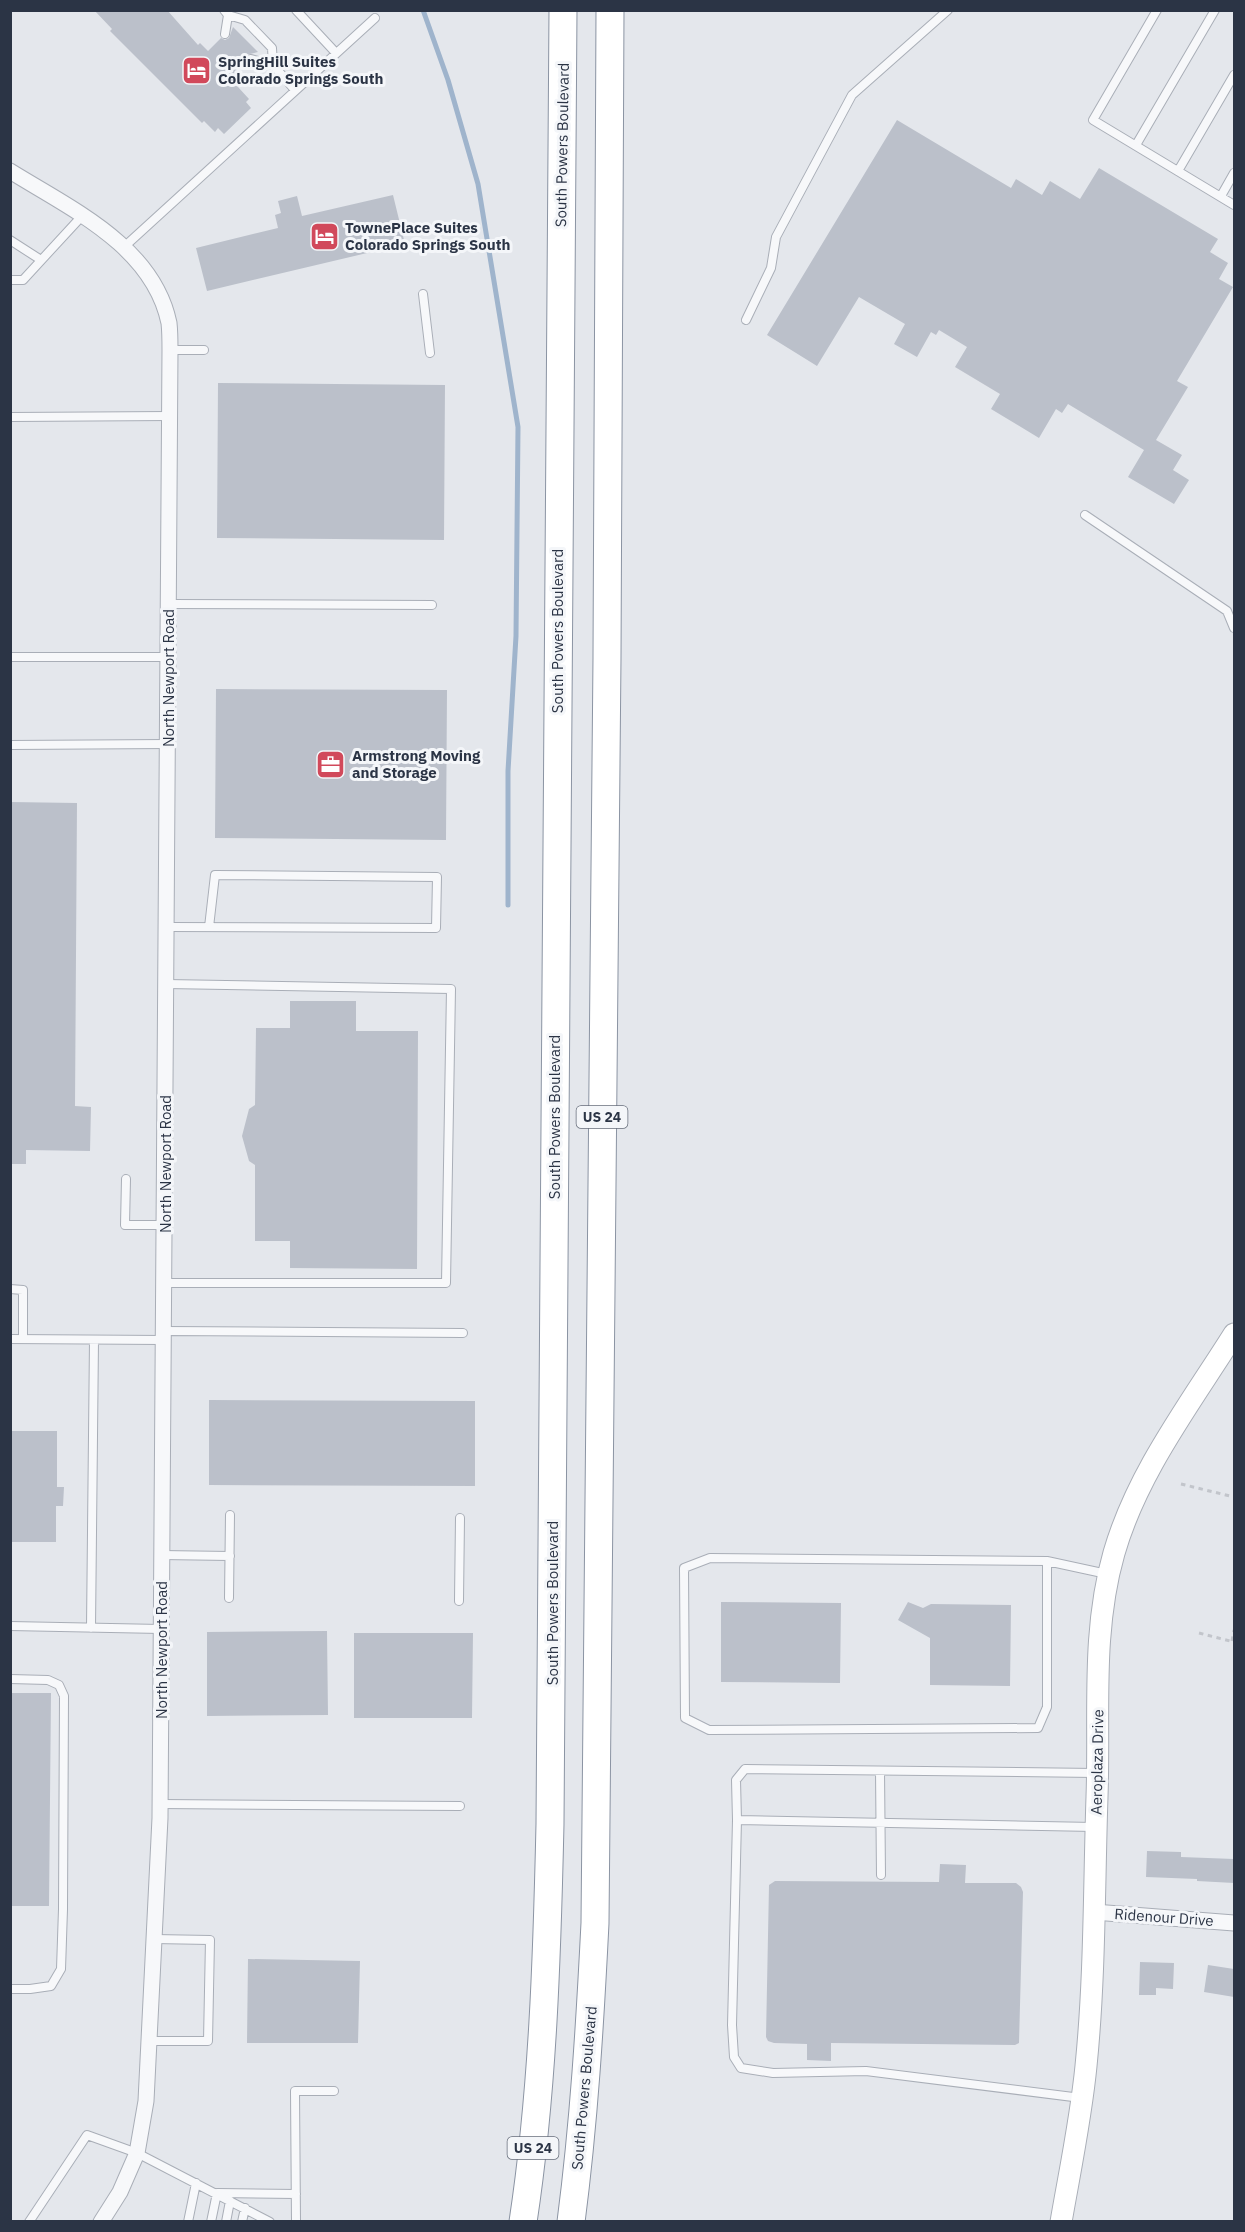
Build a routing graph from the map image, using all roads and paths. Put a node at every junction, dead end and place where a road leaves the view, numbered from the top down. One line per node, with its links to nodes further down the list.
1 (296, 10): 10 (lane)
2 (563, 10): 92 (highway, South Powers Boulevard / US 24)
3 (610, 10): 101 (highway, South Powers Boulevard / US 24)
4 (948, 10): 27 (lane)
5 (1157, 10): 15 (lane)
6 (1215, 10): 15 (lane)
7 (226, 13): 9 (lane); 12 (lane)
8 (375, 18): 10 (lane)
9 (225, 34)
10 (336, 52): 14 (lane)
11 (251, 59): 12 (lane)
12 (273, 65): 14 (lane)
13 (1234, 75): 17 (lane)
14 (295, 90): 23 (lane)
15 (1136, 145): 17 (lane)
16 (10, 171): 21 (street, North Newport Road)
17 (1178, 171): 19 (lane)
18 (1234, 173): 19 (lane)
19 (1221, 196): 20 (lane)
20 (1234, 204)
21 (82, 216): 23 (street, North Newport Road); 24 (lane)
22 (10, 240): 24 (lane)
23 (124, 247): 28 (street, North Newport Road)
24 (41, 260): 25 (lane)
25 (10, 280)
26 (423, 294): 30 (lane)
27 (746, 320)
28 (170, 350): 29 (lane); 31 (street, North Newport Road)
29 (204, 350)
30 (430, 353)
31 (170, 416): 32 (lane); 34 (street, North Newport Road)
32 (10, 417)
33 (1085, 515): 36 (lane)
34 (169, 604): 35 (lane); 38 (street, North Newport Road)
35 (432, 605)
36 (1234, 628)
37 (10, 657): 38 (lane)
38 (169, 657): 39 (street, North Newport Road)
39 (168, 744): 40 (lane); 41 (street, North Newport Road)
40 (10, 745)
41 (166, 927): 42 (lane); 43 (street, North Newport Road)
42 (209, 927): 42 (lane)
43 (166, 984): 45 (street, North Newport Road); 46 (lane)
44 (126, 1179): 45 (lane)
45 (164, 1226): 46 (street, North Newport Road)
46 (164, 1283): 50 (street, North Newport Road)
47 (10, 1289): 52 (lane)
48 (463, 1333): 50 (lane)
49 (1234, 1334): 61 (street, Aeroplaza Drive)
50 (163, 1336): 53 (lane); 58 (street, North Newport Road)
51 (10, 1339): 52 (lane)
52 (23, 1340): 53 (lane)
53 (94, 1340): 65 (lane)
54 (1181, 1484): 55 (path)
55 (1234, 1497)
56 (230, 1515): 59 (lane)
57 (460, 1518): 63 (lane)
58 (162, 1555): 59 (lane); 66 (street, North Newport Road)
59 (230, 1556): 62 (lane)
60 (1047, 1562): 60 (lane); 61 (lane)
61 (1108, 1574): 72 (street, Aeroplaza Drive)
62 (229, 1598)
63 (459, 1600)
64 (10, 1626): 65 (lane)
65 (91, 1628): 66 (lane)
66 (161, 1629): 73 (street, North Newport Road)
67 (1234, 1630): 69 (path)
68 (1199, 1633): 69 (path)
69 (1233, 1641)
70 (10, 1679): 82 (lane)
71 (880, 1771): 72 (lane); 75 (lane); 76 (lane)
72 (1097, 1773): 77 (street, Aeroplaza Drive)
73 (160, 1804): 74 (lane); 81 (street, North Newport Road)
74 (460, 1806)
75 (737, 1821): 76 (lane); 85 (lane)
76 (880, 1823): 77 (lane); 78 (lane)
77 (1096, 1827): 79 (street, Aeroplaza Drive)
78 (881, 1875)
79 (1094, 1912): 80 (street, Ridenour Drive); 85 (street, Aeroplaza Drive)
80 (1234, 1923)
81 (154, 1939): 83 (street, North Newport Road); 83 (lane)
82 (10, 1989)
83 (150, 2041): 86 (street, North Newport Road)
84 (334, 2091): 89 (lane)
85 (1082, 2098): 102 (street, Aeroplaza Drive)
86 (137, 2153): 87 (lane); 93 (lane); 94 (street, North Newport Road)
87 (196, 2183): 88 (lane); 95 (lane)
88 (217, 2193): 89 (lane); 90 (lane); 96 (lane)
89 (296, 2194): 100 (lane)
90 (230, 2201): 91 (lane); 97 (lane)
91 (245, 2208): 98 (lane); 99 (lane)
92 (523, 2216)
93 (29, 2222)
94 (101, 2222)
95 (188, 2222)
96 (211, 2222)
97 (226, 2222)
98 (242, 2222)
99 (270, 2222)
100 (296, 2222)
101 (571, 2222)
102 (1062, 2222)

